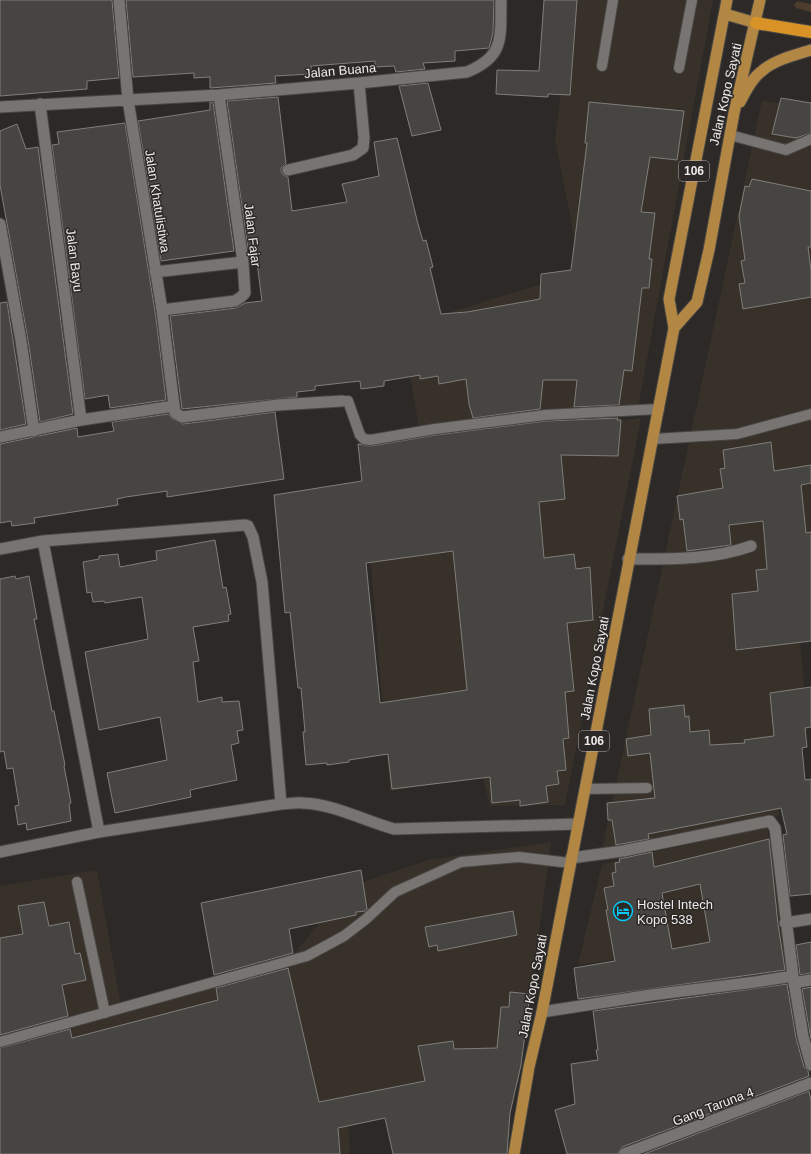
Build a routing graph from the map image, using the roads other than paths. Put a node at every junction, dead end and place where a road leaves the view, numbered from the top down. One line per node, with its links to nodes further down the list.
1 (119, 0): 15 (street, Jalan Khatulistiwa)
2 (501, 0): 13 (street, Jalan Buana)
3 (612, 0): 11 (lane)
4 (692, 0): 12 (lane)
5 (727, 0): 7 (main road, Jalan Kopo Sayati / 106)
6 (760, 0): 8 (main road, Jalan Kopo Sayati / 106)
7 (725, 14): 8 (main road); 26 (main road, Jalan Kopo Sayati / 106)
8 (756, 23): 9 (highway); 18 (main road, Jalan Kopo Sayati / 106)
9 (811, 32)
10 (811, 50): 18 (main road)
11 (602, 66)
12 (679, 68)
13 (359, 83): 14 (street, Jalan Buana); 21 (street)
14 (219, 95): 15 (street, Jalan Buana); 23 (street, Jalan Fajar)
15 (128, 100): 16 (street, Jalan Buana); 24 (street, Jalan Khatulistiwa)
16 (40, 104): 17 (street, Jalan Buana); 31 (street, Jalan Bayu)
17 (0, 107)
18 (734, 113): 19 (main road, Jalan Kopo Sayati / 106)
19 (730, 135): 20 (lane); 26 (main road, Jalan Kopo Sayati / 106)
20 (811, 139)
21 (288, 170)
22 (0, 224): 32 (street)
23 (243, 262): 24 (street); 25 (street, Jalan Fajar)
24 (155, 272): 25 (street, Jalan Khatulistiwa)
25 (162, 310): 28 (street, Jalan Khatulistiwa)
26 (674, 328): 29 (main road, Jalan Kopo Sayati / 106)
27 (342, 400): 28 (street); 29 (lane)
28 (174, 406): 31 (street)
29 (659, 409): 34 (main road, Jalan Kopo Sayati / 106)
30 (811, 414): 34 (lane)
31 (81, 420): 32 (street)
32 (34, 431): 33 (street)
33 (0, 437)
34 (653, 439): 38 (main road, Jalan Kopo Sayati / 106)
35 (43, 541): 37 (street); 41 (street); 43 (street)
36 (750, 546): 38 (street)
37 (0, 549)
38 (628, 559): 40 (main road, Jalan Kopo Sayati / 106)
39 (647, 788): 40 (lane)
40 (585, 789): 42 (main road, Jalan Kopo Sayati / 106)
41 (281, 804): 42 (street); 43 (street)
42 (578, 824): 45 (main road, Jalan Kopo Sayati / 106)
43 (99, 832): 44 (street)
44 (0, 852)
45 (571, 860): 48 (street); 51 (main road, Jalan Kopo Sayati / 106); 52 (lane)
46 (77, 882): 52 (lane)
47 (811, 919): 48 (street)
48 (785, 923): 49 (street)
49 (793, 980): 50 (street); 51 (street); 54 (street)
50 (811, 980)
51 (542, 1012): 57 (main road, Jalan Kopo Sayati / 106)
52 (105, 1013): 53 (lane)
53 (0, 1042)
54 (811, 1064): 55 (street)
55 (811, 1070)
56 (811, 1083): 58 (street, Gang Taruna 4)
57 (514, 1154)
58 (624, 1154)

